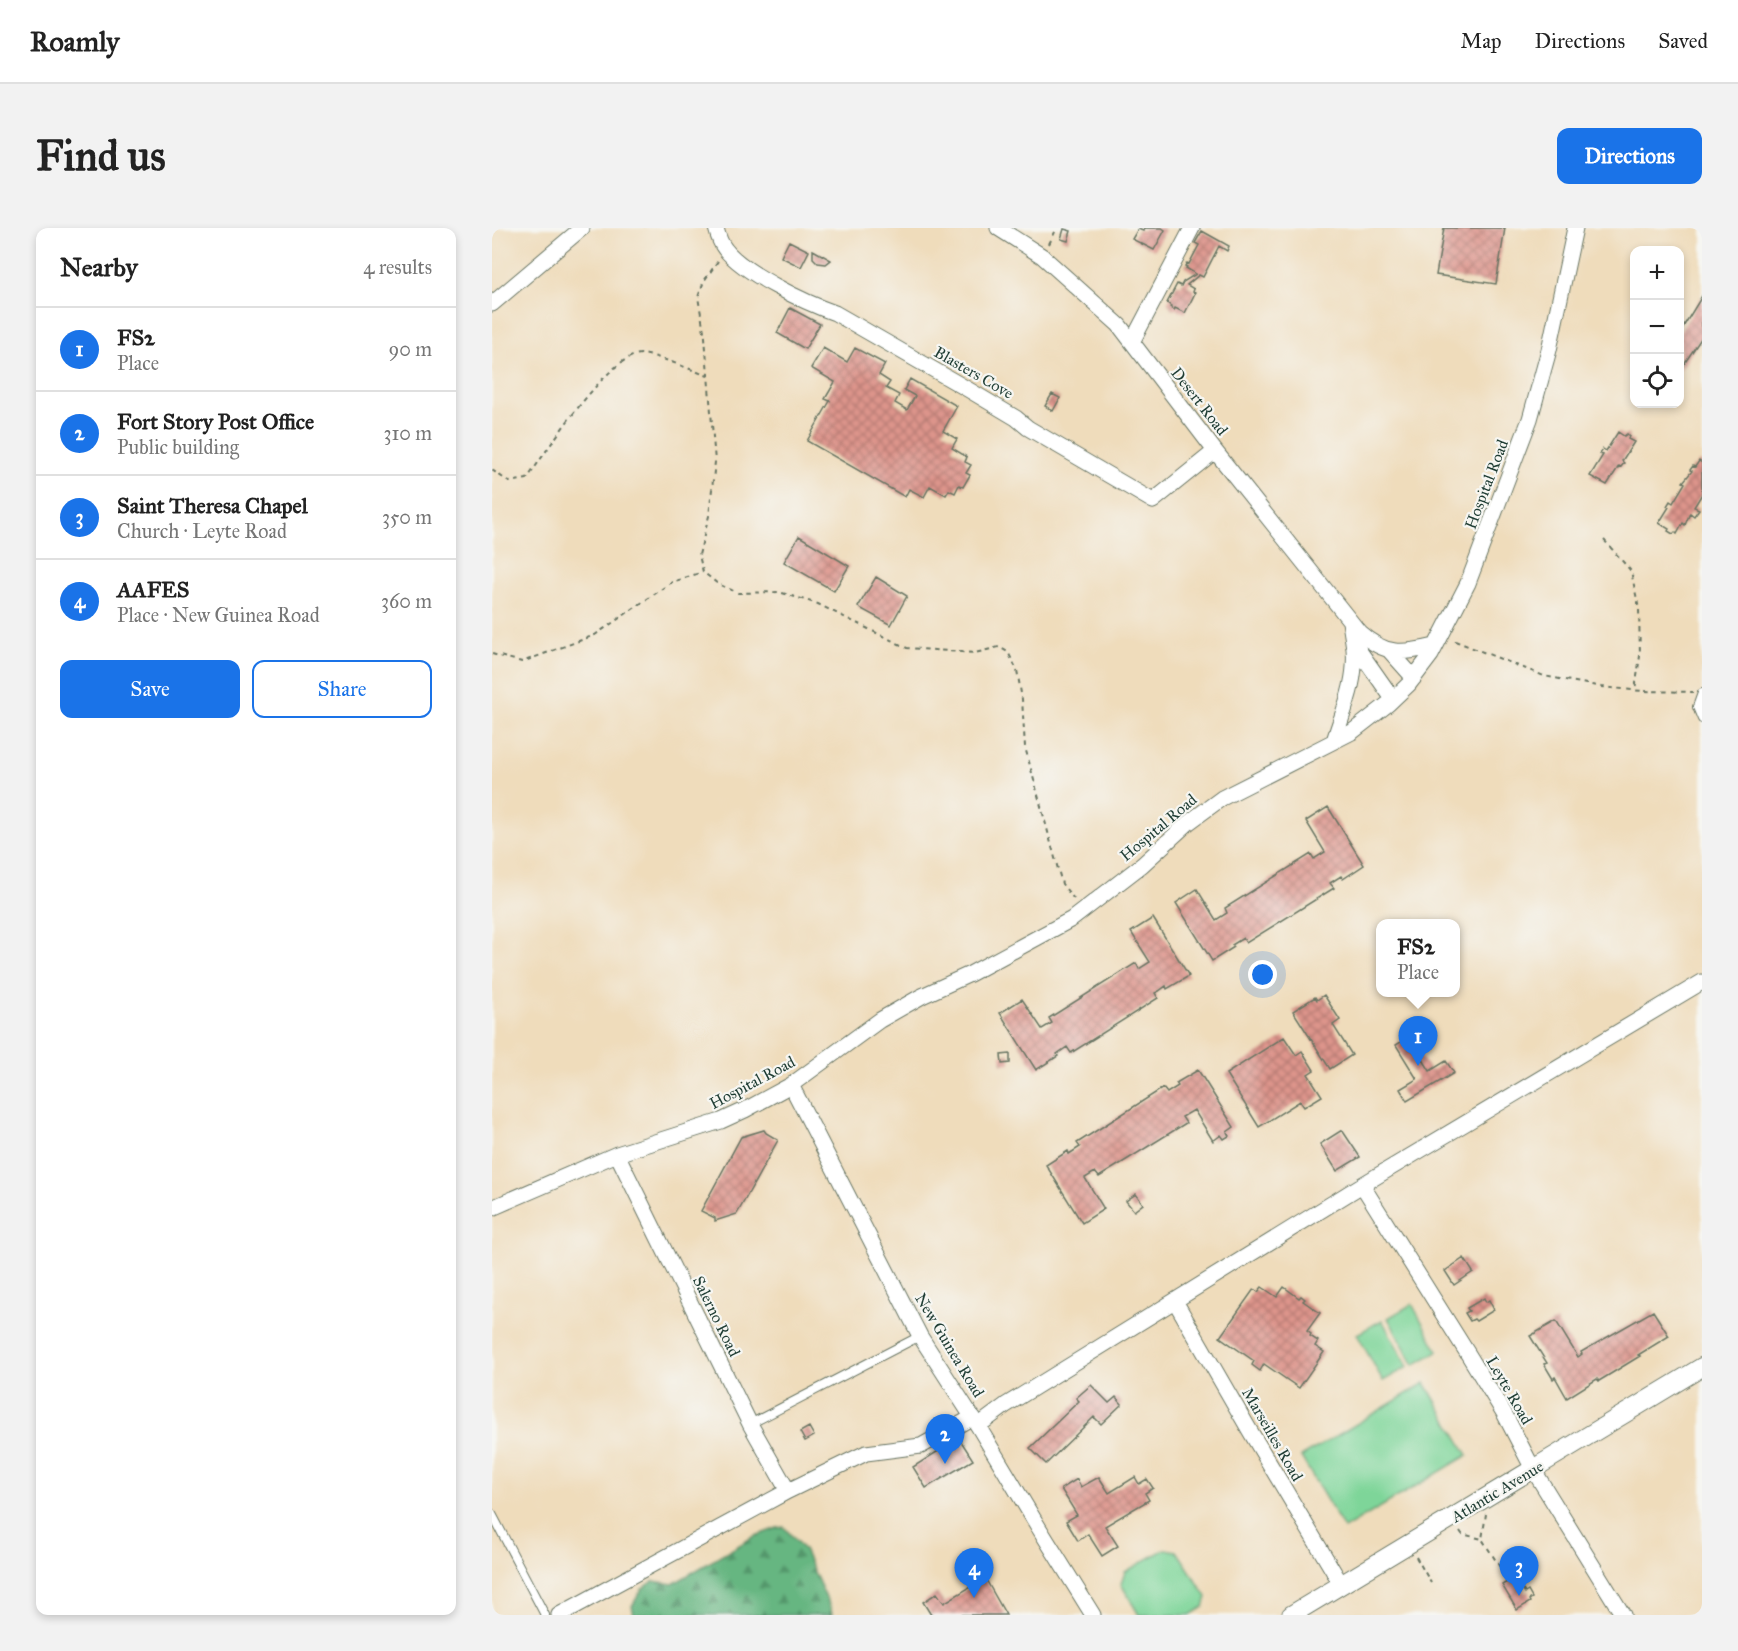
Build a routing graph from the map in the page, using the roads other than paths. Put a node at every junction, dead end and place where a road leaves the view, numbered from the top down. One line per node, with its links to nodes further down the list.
1 (582, 228): 6 (street)
2 (716, 228): 8 (street, Blasters Cove)
3 (998, 228): 7 (street, Desert Road)
4 (1192, 228): 7 (street)
5 (1575, 228): 10 (street, Hospital Road)
6 (492, 304)
7 (1132, 342): 8 (street, Desert Road)
8 (1215, 451): 9 (street, Desert Road)
9 (1350, 621): 11 (street); 12 (street, Desert Road)
10 (1438, 641): 12 (street); 13 (street, Hospital Road)
11 (1353, 642): 15 (street); 17 (street)
12 (1389, 650): 13 (street, Desert Road)
13 (1414, 678): 15 (street, Hospital Road)
14 (1702, 693): 16 (lane)
15 (1393, 699): 17 (street, Hospital Road)
16 (1702, 719)
17 (1334, 741): 19 (street, Hospital Road)
18 (1702, 982): 21 (street)
19 (791, 1085): 20 (street, Hospital Road); 24 (street, New Guinea Road)
20 (617, 1154): 22 (street, Hospital Road); 27 (street, Salerno Road)
21 (1362, 1185): 23 (street); 28 (street, Leyte Road)
22 (492, 1208)
23 (1175, 1301): 26 (street); 31 (street, Marseilles Road)
24 (920, 1336): 26 (street, New Guinea Road); 27 (lane)
25 (1702, 1367): 28 (street, Atlantic Avenue)
26 (975, 1421): 29 (street); 34 (street, New Guinea Road)
27 (750, 1424): 29 (street, Salerno Road)
28 (1533, 1469): 31 (street, Atlantic Avenue); 36 (street, Leyte Road)
29 (788, 1491): 33 (street)
30 (492, 1514): 32 (lane)
31 (1341, 1584): 35 (street, Atlantic Avenue)
32 (545, 1615)
33 (559, 1615)
34 (1093, 1615)
35 (1291, 1615)
36 (1623, 1615)

